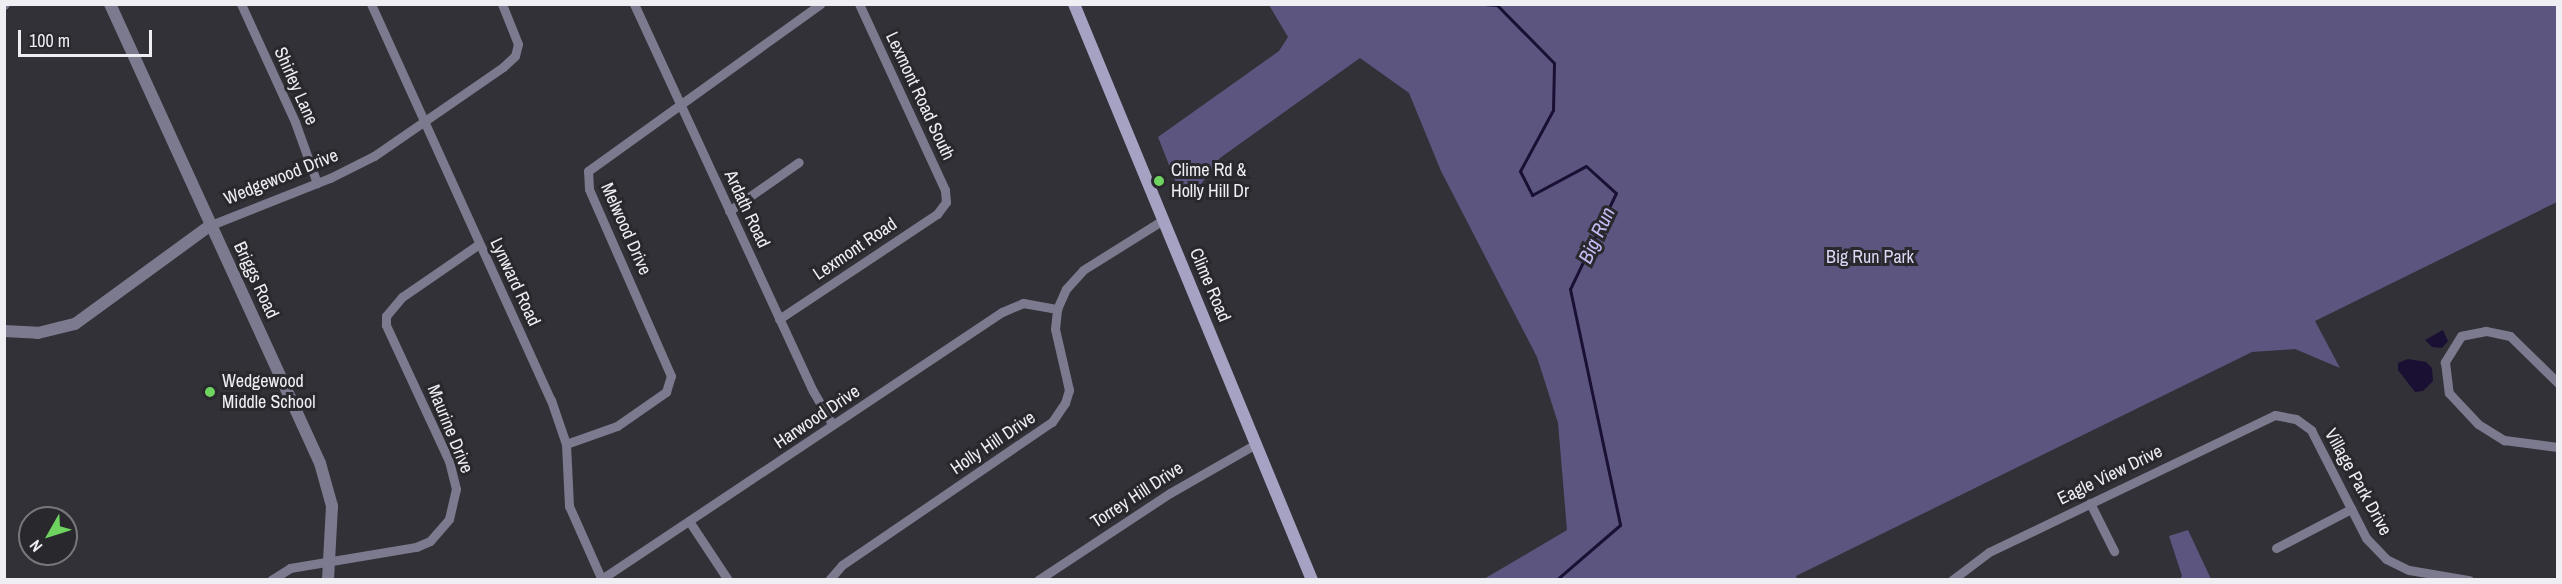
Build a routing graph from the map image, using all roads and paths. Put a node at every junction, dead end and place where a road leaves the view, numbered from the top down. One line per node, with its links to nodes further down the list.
1 (111, 4): 16 (street, Briggs Road)
2 (241, 4): 12 (street, Shirley Lane)
3 (371, 4): 10 (street, Lynward Road)
4 (502, 4): 10 (street, Wedgewood Drive)
5 (634, 4): 9 (street, Ardath Road)
6 (820, 4): 9 (street, Melwood Drive)
7 (859, 4): 13 (street, Lexmont Road South)
8 (1074, 4): 15 (main road, Clime Road)
9 (680, 104): 14 (street, Ardath Road); 24 (street, Melwood Drive)
10 (424, 123): 12 (street, Wedgewood Drive); 17 (street, Lynward Road)
11 (799, 162): 14 (street)
12 (317, 183): 16 (street, Wedgewood Drive)
13 (946, 202): 19 (street, Lexmont Road)
14 (729, 211): 19 (street, Ardath Road)
15 (1163, 220): 18 (street, Holly Hill Drive); 25 (main road, Clime Road)
16 (211, 225): 20 (street, Wedgewood Drive); 32 (street, Briggs Road)
17 (479, 244): 24 (street, Lynward Road); 32 (street, Maurine Drive)
18 (1057, 309): 23 (street, Harwood Drive); 37 (street, Holly Hill Drive)
19 (779, 319): 23 (street, Ardath Road)
20 (4, 331)
21 (2558, 383): 26 (street)
22 (2288, 416): 27 (street, Eagle View Drive); 28 (street, Village Park Drive)
23 (833, 425): 29 (street, Harwood Drive)
24 (566, 444): 35 (street, Lynward Road)
25 (1256, 444): 38 (street, Torrey Hill Drive); 39 (main road, Clime Road)
26 (2558, 447)
27 (2090, 503): 31 (street); 40 (street, Eagle View Drive)
28 (2351, 509): 30 (street); 41 (street, Village Park Drive)
29 (689, 521): 35 (street, Harwood Drive); 36 (street)
30 (2276, 548)
31 (2114, 551)
32 (327, 563): 33 (street, Maurine Drive); 34 (street, Briggs Road)
33 (271, 579)
34 (328, 579)
35 (601, 579)
36 (728, 579)
37 (829, 579)
38 (1038, 579)
39 (1312, 579)
40 (1952, 579)
41 (2469, 579)

